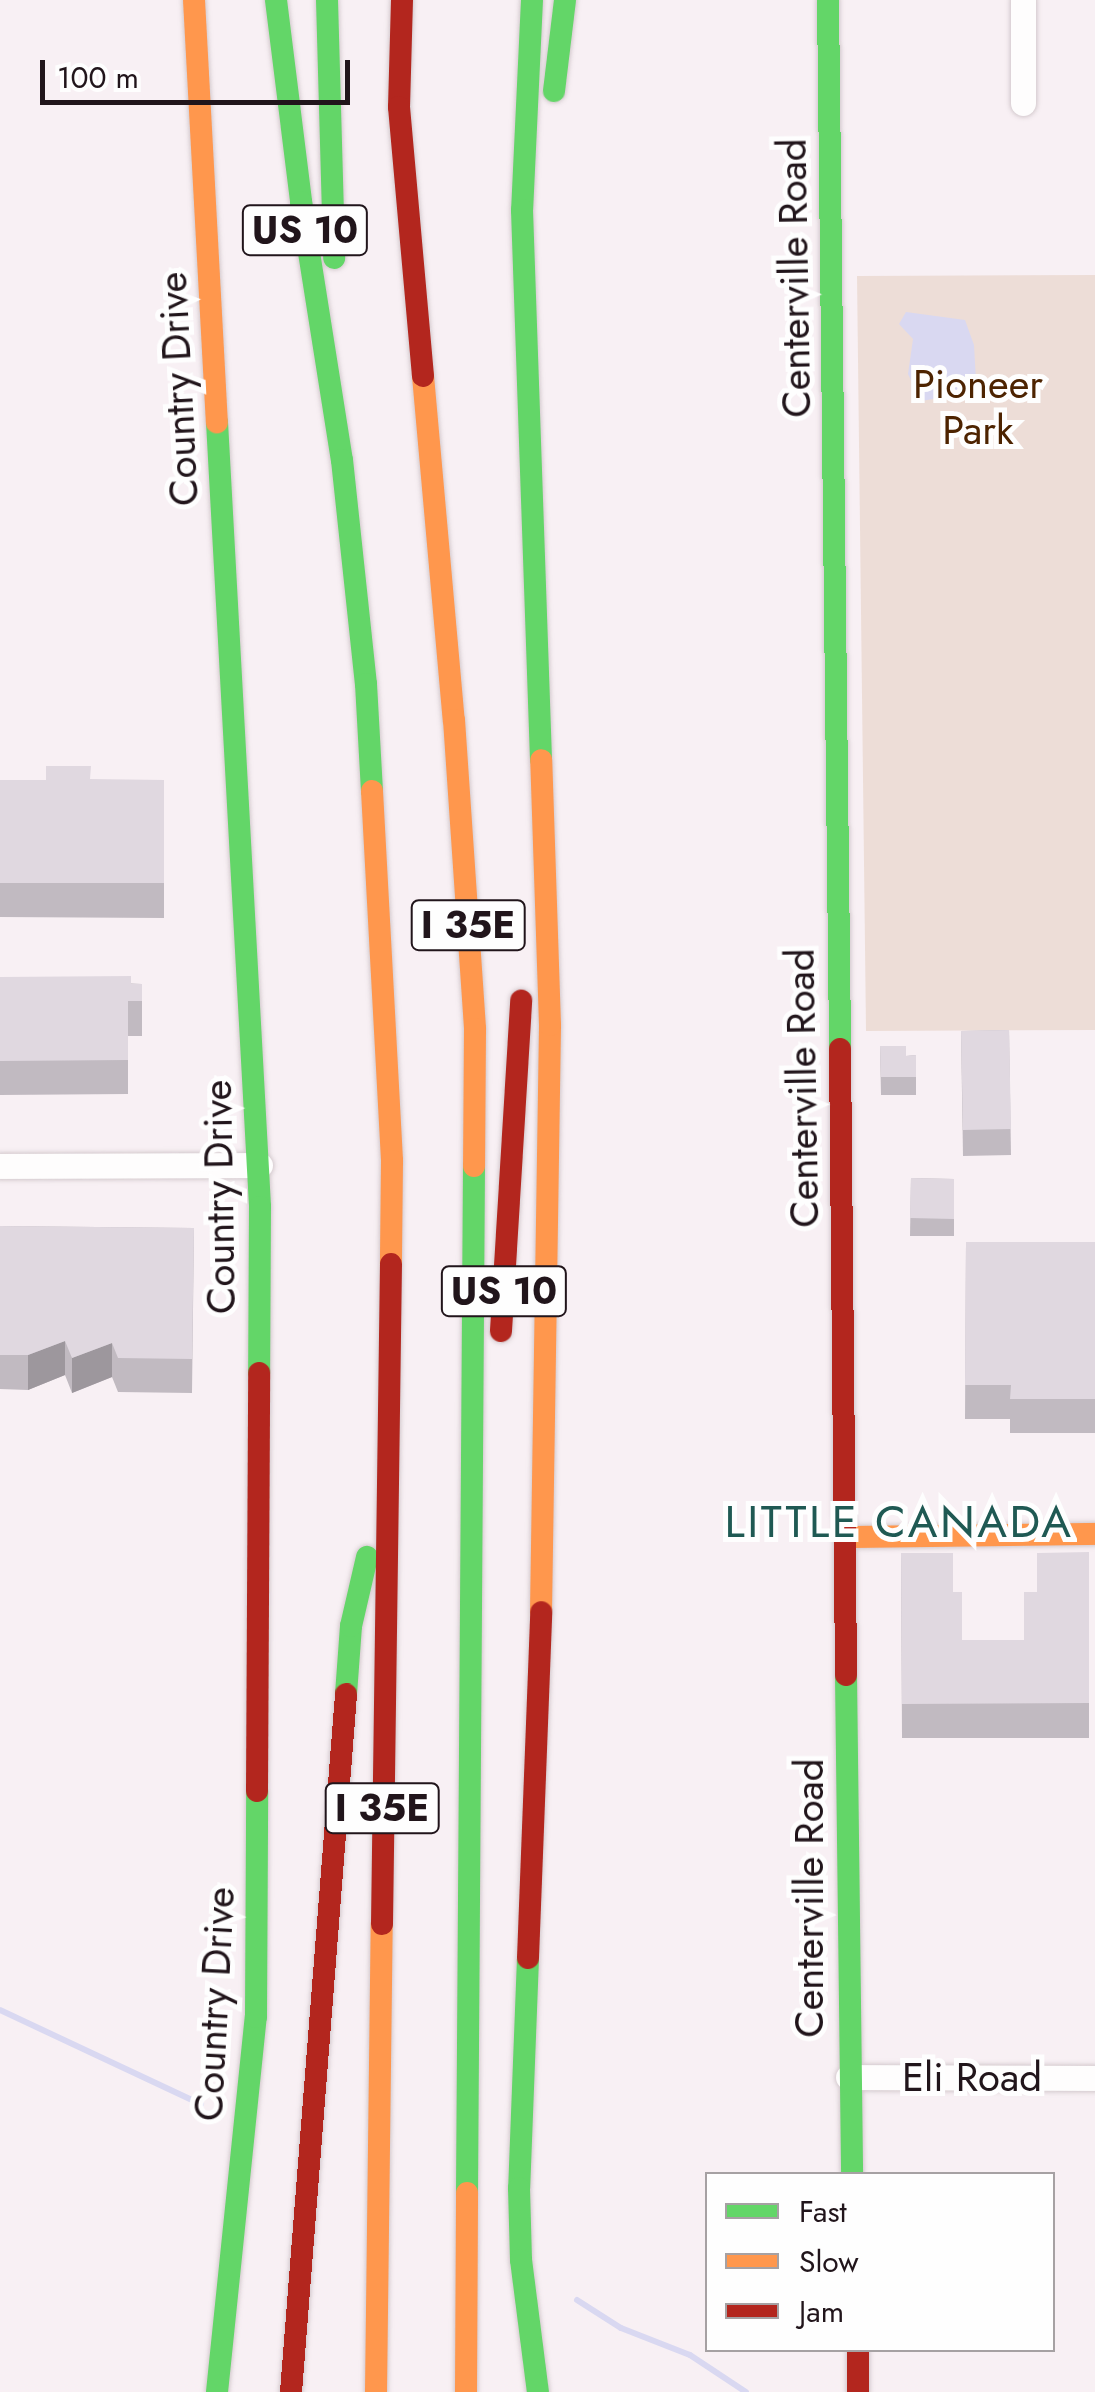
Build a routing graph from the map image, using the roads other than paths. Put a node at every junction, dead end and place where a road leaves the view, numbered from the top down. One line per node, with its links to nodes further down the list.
1 (194, 0): 13 (main road, Country Drive)
2 (276, 0): 11 (main road, US 10)
3 (328, 0): 11 (main road, I 35E)
4 (402, 0): 20 (main road, I 35E)
5 (532, 0): 10 (main road, US 10)
6 (565, 0): 10 (main road)
7 (828, 0): 19 (main road, Centerville Road)
8 (1024, 0): 9 (street)
9 (1023, 103)
10 (528, 326): 12 (main road, US 10)
11 (342, 460): 17 (main road, I 35E)
12 (538, 730): 15 (main road, US 10); 29 (main road)
13 (260, 1165): 14 (street); 25 (main road, Country Drive)
14 (0, 1166)
15 (499, 1360)
16 (496, 1419): 20 (main road)
17 (386, 1477): 26 (main road); 27 (main road, I 35E)
18 (1095, 1534): 19 (main road)
19 (844, 1537): 21 (main road, Centerville Road)
20 (469, 1852): 28 (main road, I 35E)
21 (848, 2077): 22 (street, Eli Road); 23 (main road, Centerville Road)
22 (1095, 2078)
23 (852, 2172)
24 (858, 2352): 30 (main road)
25 (217, 2392)
26 (291, 2392)
27 (376, 2392)
28 (466, 2392)
29 (538, 2392)
30 (858, 2392)

